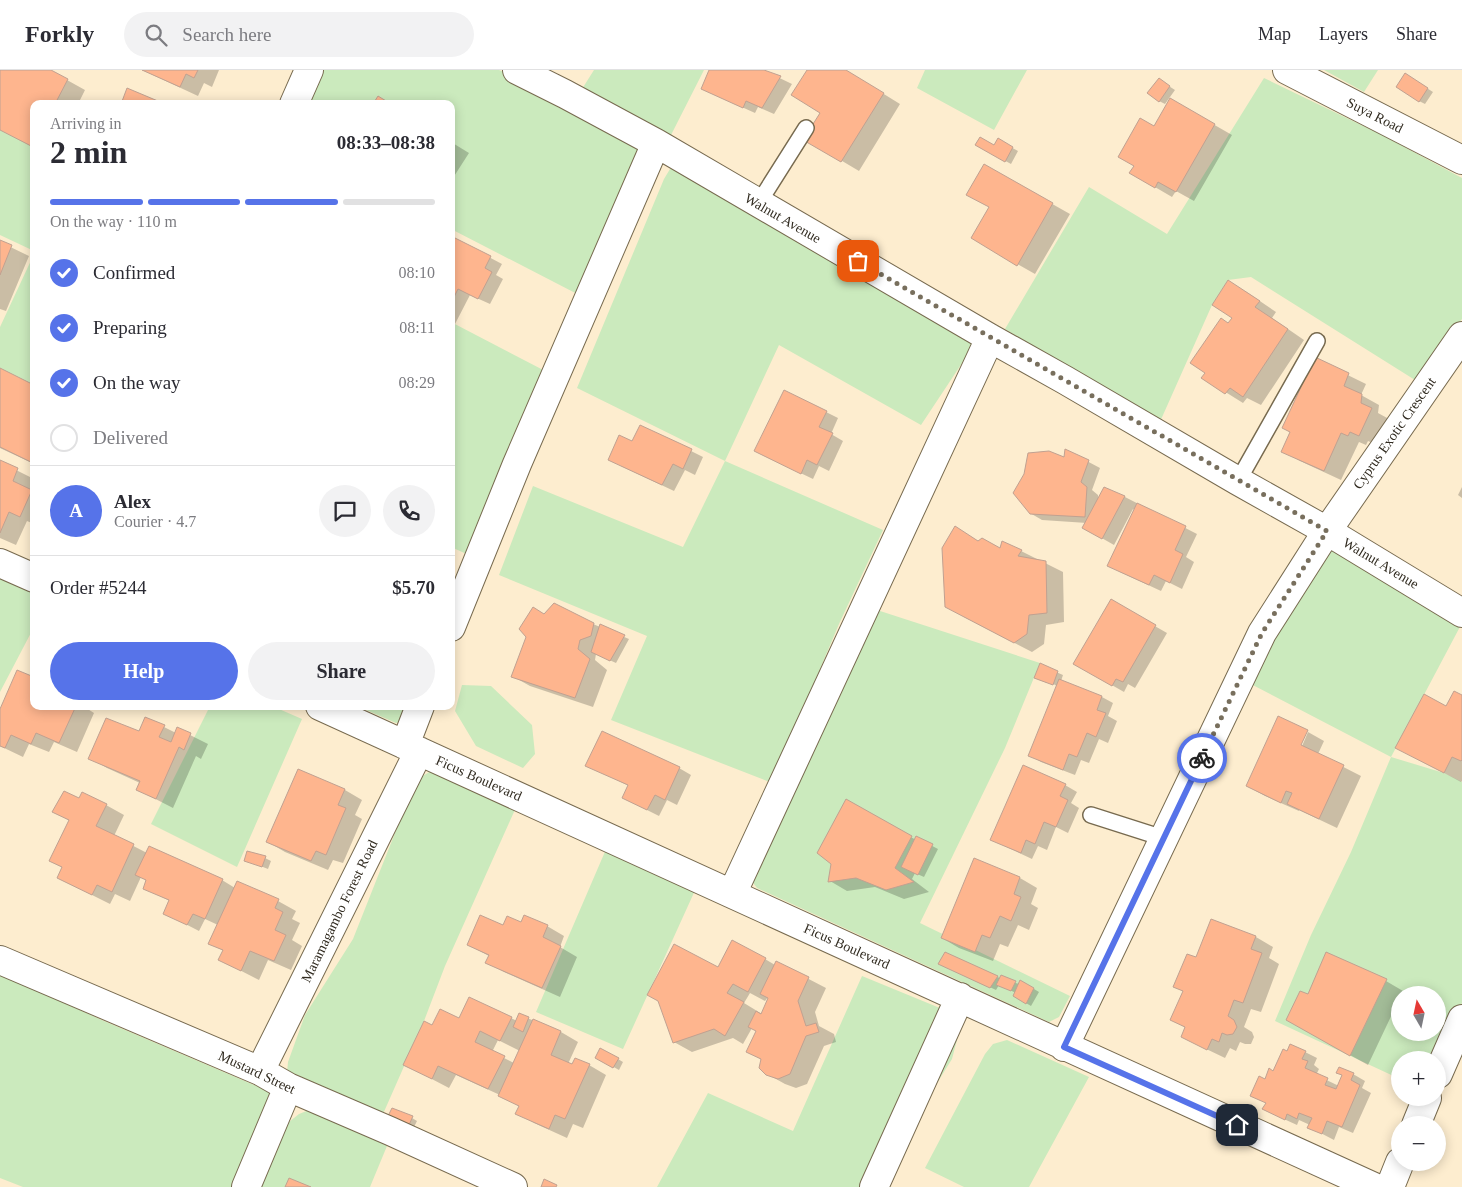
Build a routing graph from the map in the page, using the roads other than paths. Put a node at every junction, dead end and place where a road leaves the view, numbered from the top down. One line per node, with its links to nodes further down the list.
1 (309, 70): 4 (street)
2 (517, 70): 6 (street, Walnut Avenue)
3 (1287, 70): 7 (street, Suya Road)
4 (296, 100)
5 (806, 128): 8 (lane)
6 (656, 143): 8 (street, Walnut Avenue); 17 (street)
7 (1462, 160)
8 (758, 204): 10 (street, Walnut Avenue)
9 (1462, 336): 13 (street, Cyprus Exotic Crescent)
10 (990, 338): 12 (street, Walnut Avenue); 23 (street)
11 (1317, 341): 12 (lane)
12 (1238, 481): 13 (street, Walnut Avenue)
13 (1327, 531): 16 (street, Walnut Avenue); 22 (street, Cyprus Exotic Crescent)
14 (0, 563): 15 (street)
15 (30, 576)
16 (1462, 613)
17 (455, 617)
18 (329, 710): 20 (street, Ficus Boulevard)
19 (419, 710): 20 (street, Maramagambo Forest Road)
20 (412, 748): 23 (street, Ficus Boulevard); 29 (street, Maramagambo Forest Road)
21 (1091, 815): 22 (lane)
22 (1163, 838): 27 (street, Cyprus Exotic Crescent)
23 (732, 894): 25 (street, Ficus Boulevard)
24 (0, 960): 29 (street, Mustard Street)
25 (960, 997): 27 (street, Ficus Boulevard); 34 (street)
26 (1462, 1019): 28 (street)
27 (1064, 1047): 35 (street, Ficus Boulevard)
28 (1446, 1056)
29 (260, 1071): 30 (street, Mustard Street)
30 (288, 1087): 32 (street); 33 (street, Mustard Street)
31 (1396, 1171): 36 (street)
32 (246, 1187)
33 (513, 1187)
34 (874, 1187)
35 (1374, 1187)
36 (1390, 1187)

